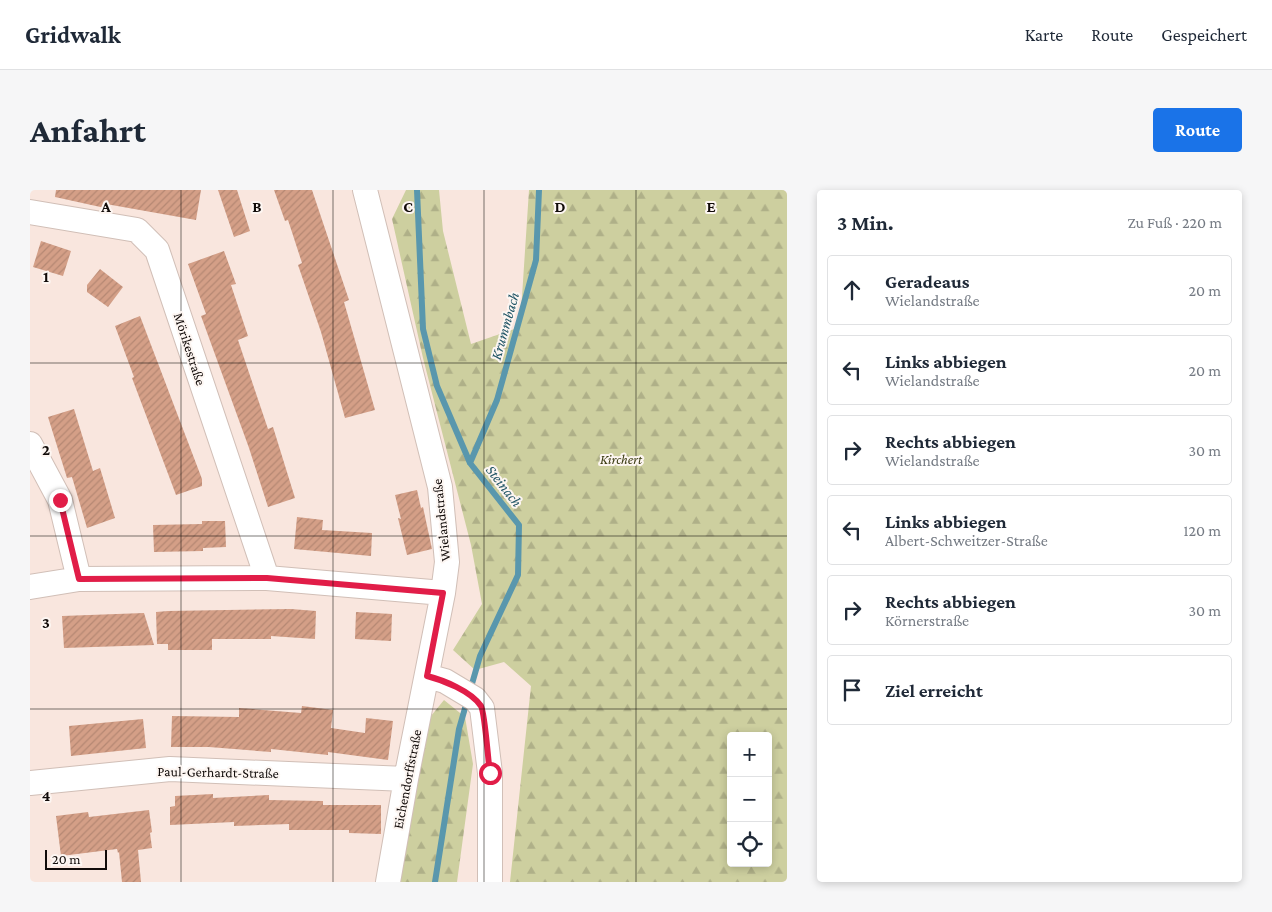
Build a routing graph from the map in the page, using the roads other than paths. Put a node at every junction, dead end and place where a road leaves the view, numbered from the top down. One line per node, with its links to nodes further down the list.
1 (365, 190): 7 (street, Wielandstraße)
2 (30, 212): 4 (street, Mörikestraße)
3 (30, 444): 5 (street)
4 (267, 578): 5 (street); 7 (street)
5 (79, 579): 6 (street)
6 (30, 586)
7 (443, 593): 8 (street, Wielandstraße)
8 (436, 678): 9 (street, Eichendorffstraße); 12 (street)
9 (406, 779): 10 (street, Paul-Gerhardt-Straße); 11 (street, Eichendorffstraße)
10 (30, 783)
11 (388, 882)
12 (490, 882)

